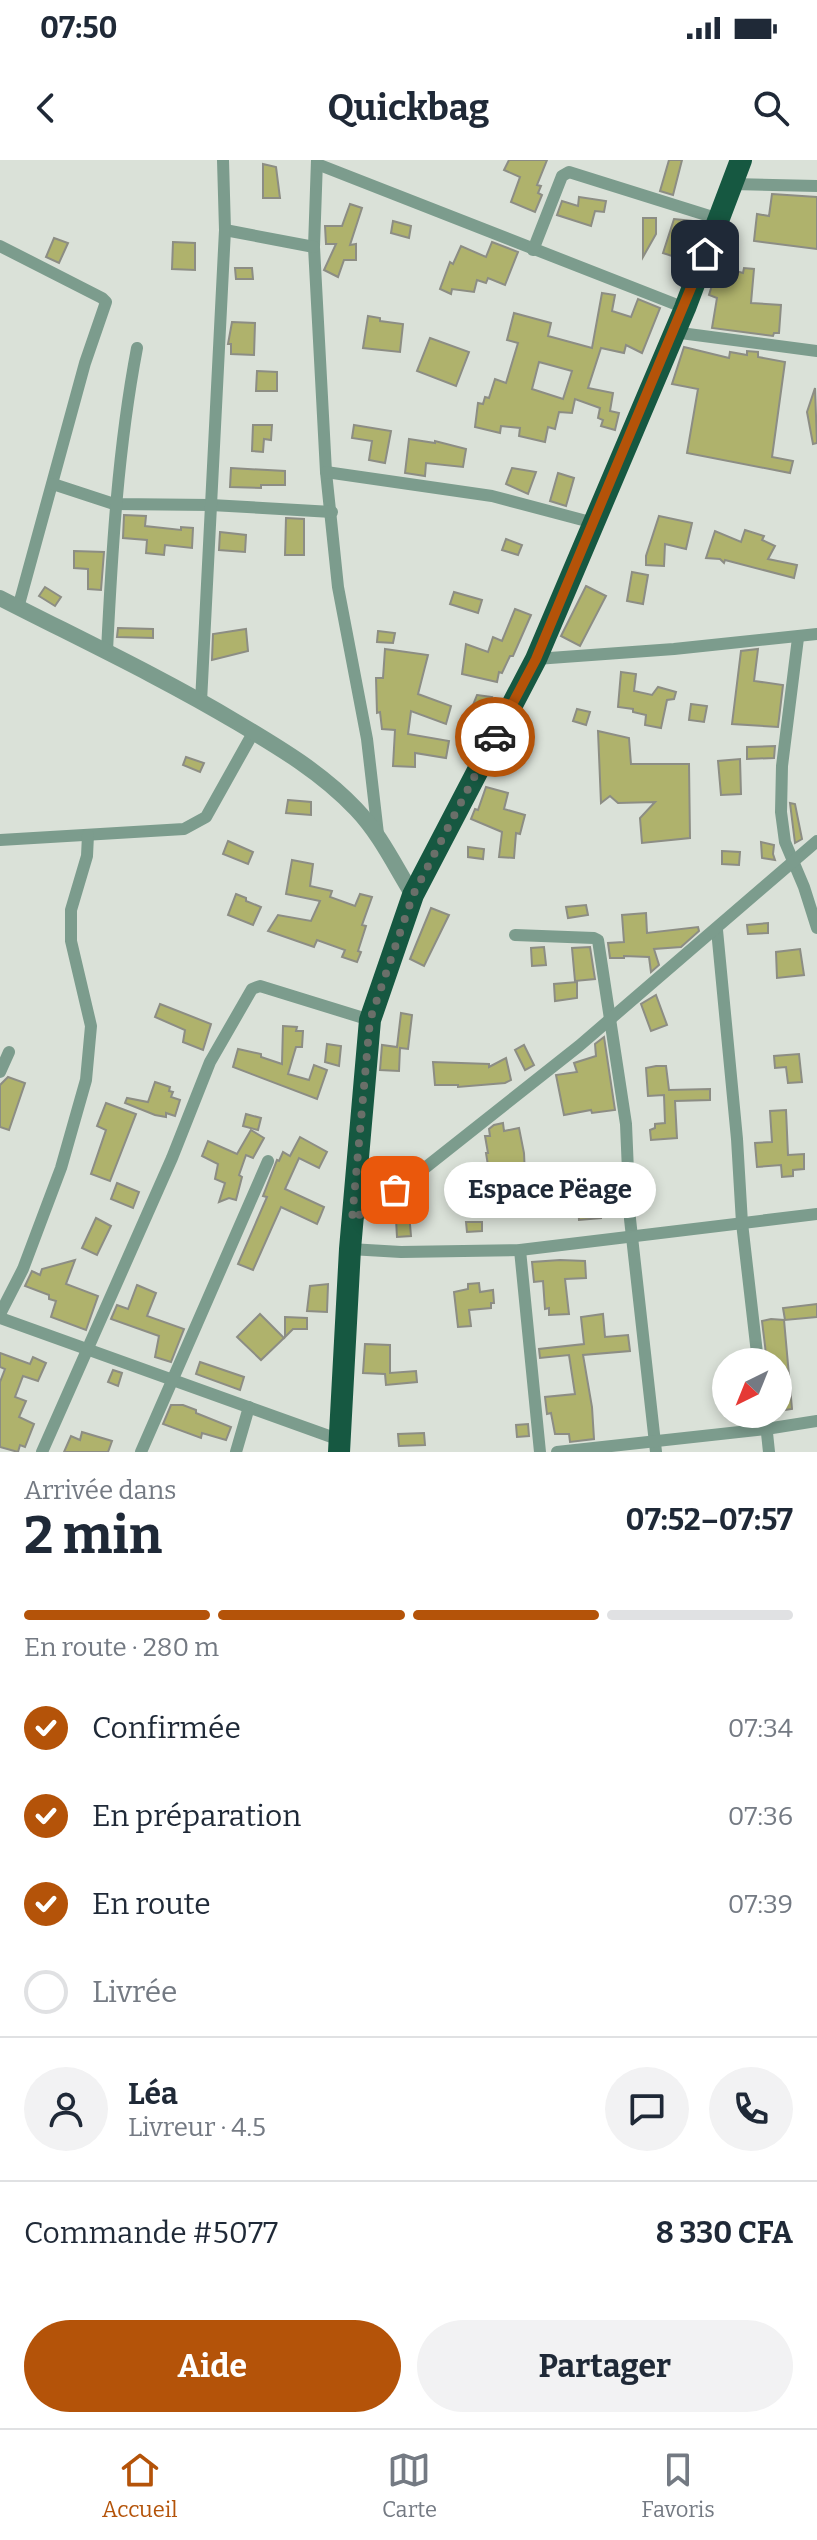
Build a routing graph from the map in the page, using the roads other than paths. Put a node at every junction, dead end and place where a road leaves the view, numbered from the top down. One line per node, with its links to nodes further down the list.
1 (223, 160): 7 (street)
2 (741, 160): 4 (highway)
3 (317, 162): 9 (street); 10 (street)
4 (733, 184): 5 (street); 6 (highway)
5 (817, 186)
6 (719, 219): 10 (street); 11 (highway)
7 (225, 230): 9 (street); 18 (street)
8 (0, 246): 16 (street)
9 (314, 247): 15 (street)
10 (533, 250): 11 (street)
11 (685, 308): 12 (highway)
12 (673, 332): 14 (street); 20 (highway)
13 (137, 348): 17 (street)
14 (817, 351)
15 (326, 472): 19 (street); 20 (street)
16 (53, 484): 17 (street); 22 (street)
17 (114, 504): 18 (street); 25 (street)
18 (211, 505): 19 (street); 27 (street)
19 (332, 512): 30 (street)
20 (594, 523): 26 (highway)
21 (0, 598): 22 (street)
22 (18, 608): 25 (street)
23 (817, 634): 24 (street)
24 (798, 638): 26 (street); 33 (street)
25 (107, 651): 27 (street)
26 (536, 659): 35 (highway)
27 (201, 702): 28 (street)
28 (253, 733): 29 (street); 30 (street)
29 (88, 835): 31 (street); 50 (street)
30 (378, 837): 35 (street)
31 (0, 840)
32 (817, 841): 33 (street)
33 (791, 861): 34 (street); 37 (street)
34 (810, 887): 36 (street)
35 (413, 895): 40 (highway)
36 (817, 928)
37 (717, 930): 39 (street); 46 (street)
38 (515, 935): 39 (street)
39 (609, 1019): 45 (street); 47 (street)
40 (370, 1020): 45 (highway); 52 (street)
41 (9, 1052): 42 (street)
42 (0, 1072)
43 (268, 1161): 53 (street)
44 (817, 1214): 46 (street)
45 (352, 1220): 48 (highway)
46 (742, 1223): 47 (street); 51 (street)
47 (633, 1237): 49 (street); 58 (street)
48 (350, 1249): 49 (street); 57 (highway)
49 (520, 1250): 62 (street)
50 (0, 1316): 52 (street)
51 (756, 1348)
52 (86, 1349): 53 (street); 59 (street)
53 (173, 1380): 54 (street); 60 (street)
54 (249, 1407): 57 (street); 61 (street)
55 (817, 1421): 56 (street)
56 (766, 1429): 58 (street); 64 (street)
57 (340, 1446)
58 (655, 1446): 63 (street)
59 (42, 1452)
60 (141, 1452)
61 (236, 1452)
62 (540, 1452)
63 (557, 1452)
64 (769, 1452)

